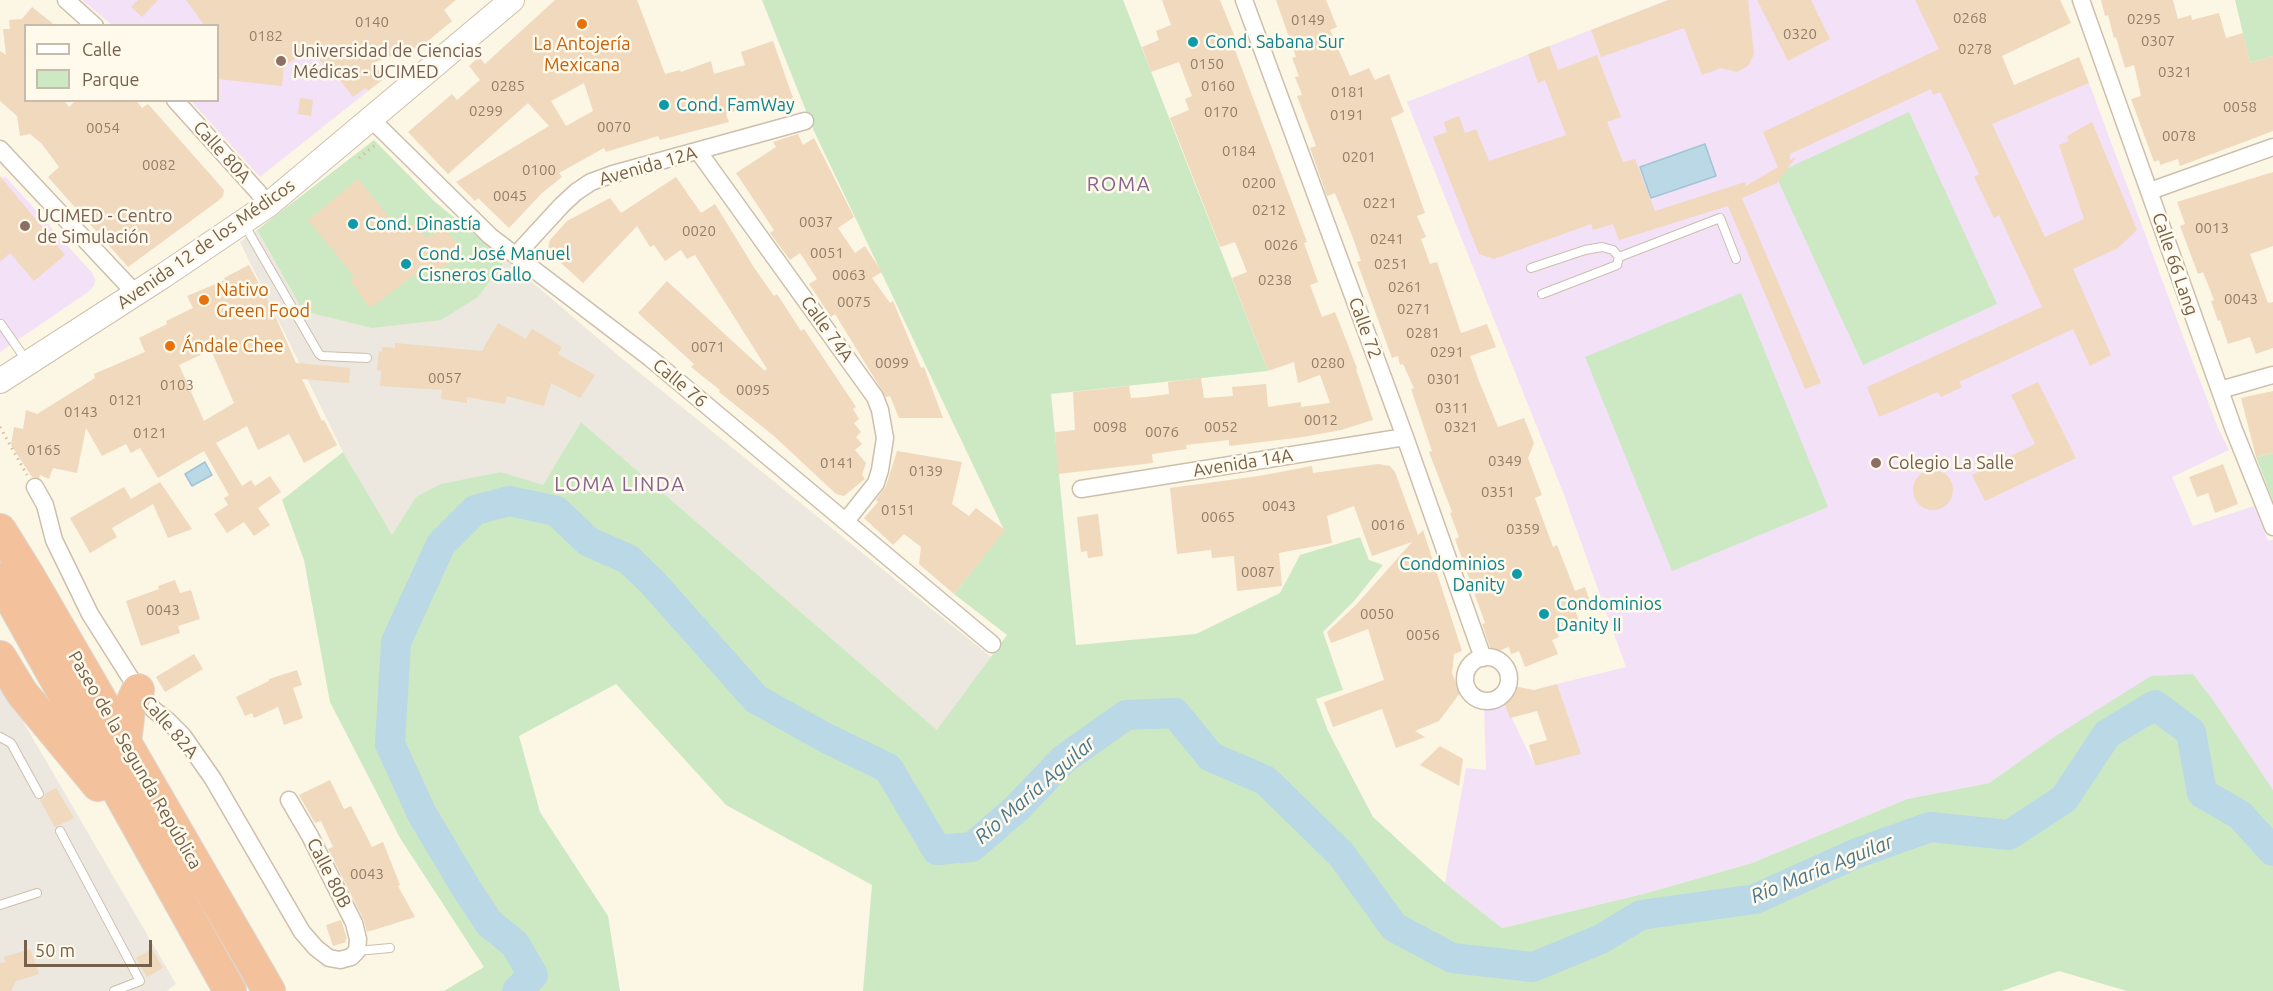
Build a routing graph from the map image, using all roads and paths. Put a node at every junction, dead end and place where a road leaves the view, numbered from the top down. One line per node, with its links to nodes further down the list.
1 (66, 0): 5 (street)
2 (512, 0): 8 (main road, Avenida 12 de los Médicos)
3 (1244, 0): 29 (street, Calle 72)
4 (2081, 0): 13 (street, Calle 66 Lang)
5 (93, 24)
6 (177, 102): 14 (street, Calle 80A)
7 (805, 121): 11 (street, Avenida 12A)
8 (379, 127): 12 (path); 14 (main road, Avenida 12 de los Médicos); 16 (street, Calle 76)
9 (2273, 147): 13 (street)
10 (0, 149): 20 (street)
11 (698, 152): 16 (street, Avenida 12A); 32 (street, Calle 74A)
12 (350, 164)
13 (2150, 192): 27 (street, Calle 66 Lang)
14 (268, 205): 15 (main road, Avenida 12 de los Médicos)
15 (243, 222): 20 (main road, Avenida 12 de los Médicos); 23 (lane)
16 (516, 255): 32 (street, Calle 76)
17 (1620, 257): 18 (lane); 19 (lane); 21 (lane)
18 (1736, 259)
19 (1531, 268)
20 (136, 294): 24 (main road, Avenida 12 de los Médicos)
21 (1542, 294)
22 (1, 324): 24 (lane)
23 (367, 358)
24 (28, 364): 26 (main road, Avenida 12 de los Médicos)
25 (2273, 375): 27 (street)
26 (0, 381)
27 (2220, 390): 33 (street, Calle 66 Lang)
28 (0, 427): 30 (path)
29 (1405, 437): 31 (street, Avenida 14A); 38 (street, Calle 72)
30 (35, 488): 39 (street, Calle 82A)
31 (1081, 489)
32 (846, 521): 36 (street, Calle 76)
33 (2273, 527)
34 (0, 530): 41 (highway, Paseo de la Segunda República)
35 (0, 579): 45 (highway, Paseo de la Segunda República)
36 (992, 644)
37 (0, 657): 45 (highway)
38 (1483, 658)
39 (138, 690): 41 (highway); 49 (street, Calle 82A)
40 (0, 737): 42 (lane)
41 (125, 743): 50 (highway, Paseo de la Segunda República)
42 (39, 794)
43 (289, 800): 49 (street, Calle 80B)
44 (60, 831): 51 (lane)
45 (146, 842): 52 (highway, Paseo de la Segunda República)
46 (38, 893): 47 (lane)
47 (0, 905)
48 (390, 948): 49 (lane)
49 (357, 951)
50 (268, 989)
51 (114, 991)
52 (230, 991)

